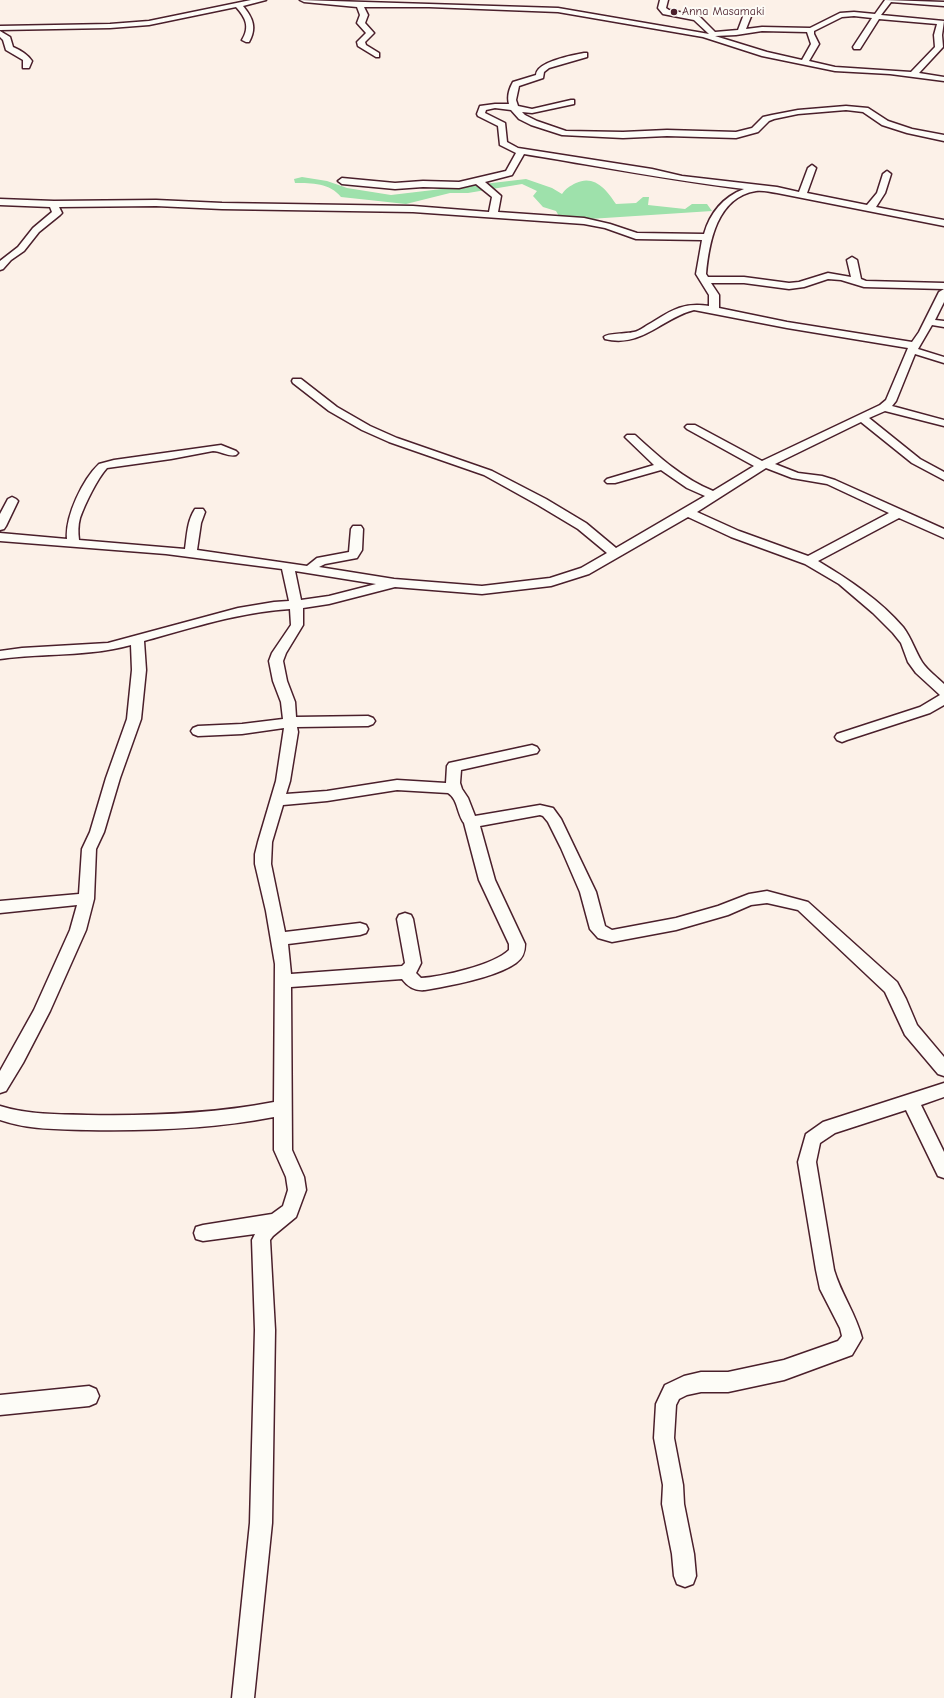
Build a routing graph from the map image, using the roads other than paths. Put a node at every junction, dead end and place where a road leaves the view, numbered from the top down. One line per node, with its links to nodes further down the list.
1 (227, 0): 7 (street)
2 (262, 0): 7 (street)
3 (304, 0): 11 (street)
4 (664, 0): 19 (street)
5 (889, 0): 13 (street)
6 (893, 0): 9 (street)
7 (250, 2): 10 (street)
8 (462, 3): 11 (street); 20 (street)
9 (944, 4)
10 (238, 5): 15 (street); 21 (street)
11 (360, 5): 24 (street)
12 (748, 14): 17 (street)
13 (878, 16): 14 (street); 16 (street); 23 (street)
14 (942, 22): 22 (street)
15 (0, 28)
16 (810, 30): 17 (street); 26 (street)
17 (741, 32): 19 (street)
18 (0, 33): 27 (street)
19 (713, 34): 20 (street)
20 (704, 35): 26 (street)
21 (246, 40)
22 (941, 42): 28 (street)
23 (857, 47)
24 (376, 55)
25 (584, 55): 31 (street)
26 (805, 62): 28 (street)
27 (26, 66)
28 (914, 74): 29 (street)
29 (944, 79)
30 (571, 102): 31 (street)
31 (514, 108): 32 (street); 33 (street)
32 (944, 138)
33 (521, 152): 37 (street); 38 (street)
34 (812, 168): 39 (street)
35 (886, 174): 42 (street)
36 (342, 181): 37 (street)
37 (478, 181): 43 (street)
38 (756, 188): 39 (street); 45 (street)
39 (802, 196): 42 (street)
40 (0, 202): 41 (street)
41 (54, 204): 43 (street); 47 (street)
42 (870, 208): 44 (street)
43 (493, 214): 45 (street)
44 (944, 223)
45 (708, 238): 48 (street)
46 (852, 260): 49 (street)
47 (0, 267)
48 (704, 280): 49 (street); 52 (street)
49 (857, 281): 50 (street)
50 (944, 286)
51 (944, 292): 53 (street)
52 (714, 310): 55 (street); 56 (street)
53 (929, 322): 54 (street); 56 (street)
54 (944, 324)
55 (609, 337)
56 (914, 348): 57 (street); 59 (street)
57 (944, 360)
58 (297, 380): 80 (street)
59 (884, 407): 60 (street); 61 (street)
60 (862, 418): 65 (street); 67 (street)
61 (944, 423)
62 (691, 427): 65 (street)
63 (631, 438): 66 (street)
64 (232, 453): 78 (street)
65 (764, 465): 69 (street); 73 (street)
66 (662, 466): 68 (street); 69 (street)
67 (944, 476)
68 (611, 481)
69 (714, 496): 72 (street)
70 (12, 501): 74 (street)
71 (199, 512): 79 (street)
72 (688, 512): 80 (street); 81 (street)
73 (897, 514): 76 (street); 81 (street)
74 (0, 526)
75 (357, 529): 83 (street)
76 (944, 534)
77 (0, 538): 78 (street)
78 (73, 542): 79 (street)
79 (190, 552): 82 (street)
80 (615, 553): 84 (street)
81 (809, 561): 88 (street)
82 (288, 566): 83 (street); 85 (street)
83 (313, 570): 84 (street)
84 (394, 583): 85 (street)
85 (296, 605): 86 (street); 91 (street)
86 (137, 640): 87 (street); 98 (street)
87 (0, 655)
88 (944, 692)
89 (944, 699): 93 (street)
90 (368, 721): 91 (street)
91 (291, 722): 92 (street); 96 (street)
92 (198, 731)
93 (842, 738)
94 (532, 750): 95 (street)
95 (455, 790): 96 (street); 97 (street)
96 (279, 800): 102 (street)
97 (471, 822): 103 (street); 105 (street)
98 (86, 899): 99 (street); 106 (street)
99 (0, 907)
100 (405, 919): 103 (street)
101 (360, 929): 102 (street)
102 (278, 939): 104 (street)
103 (406, 972): 104 (street)
104 (284, 981): 109 (street)
105 (944, 1069)
106 (0, 1086)
107 (944, 1090): 108 (street)
108 (910, 1101): 111 (street); 116 (street)
109 (284, 1108): 110 (street); 112 (street)
110 (0, 1113)
111 (944, 1170)
112 (278, 1222): 113 (street); 117 (street)
113 (203, 1233)
114 (89, 1396): 115 (street)
115 (0, 1404)
116 (685, 1576)
117 (243, 1698)

